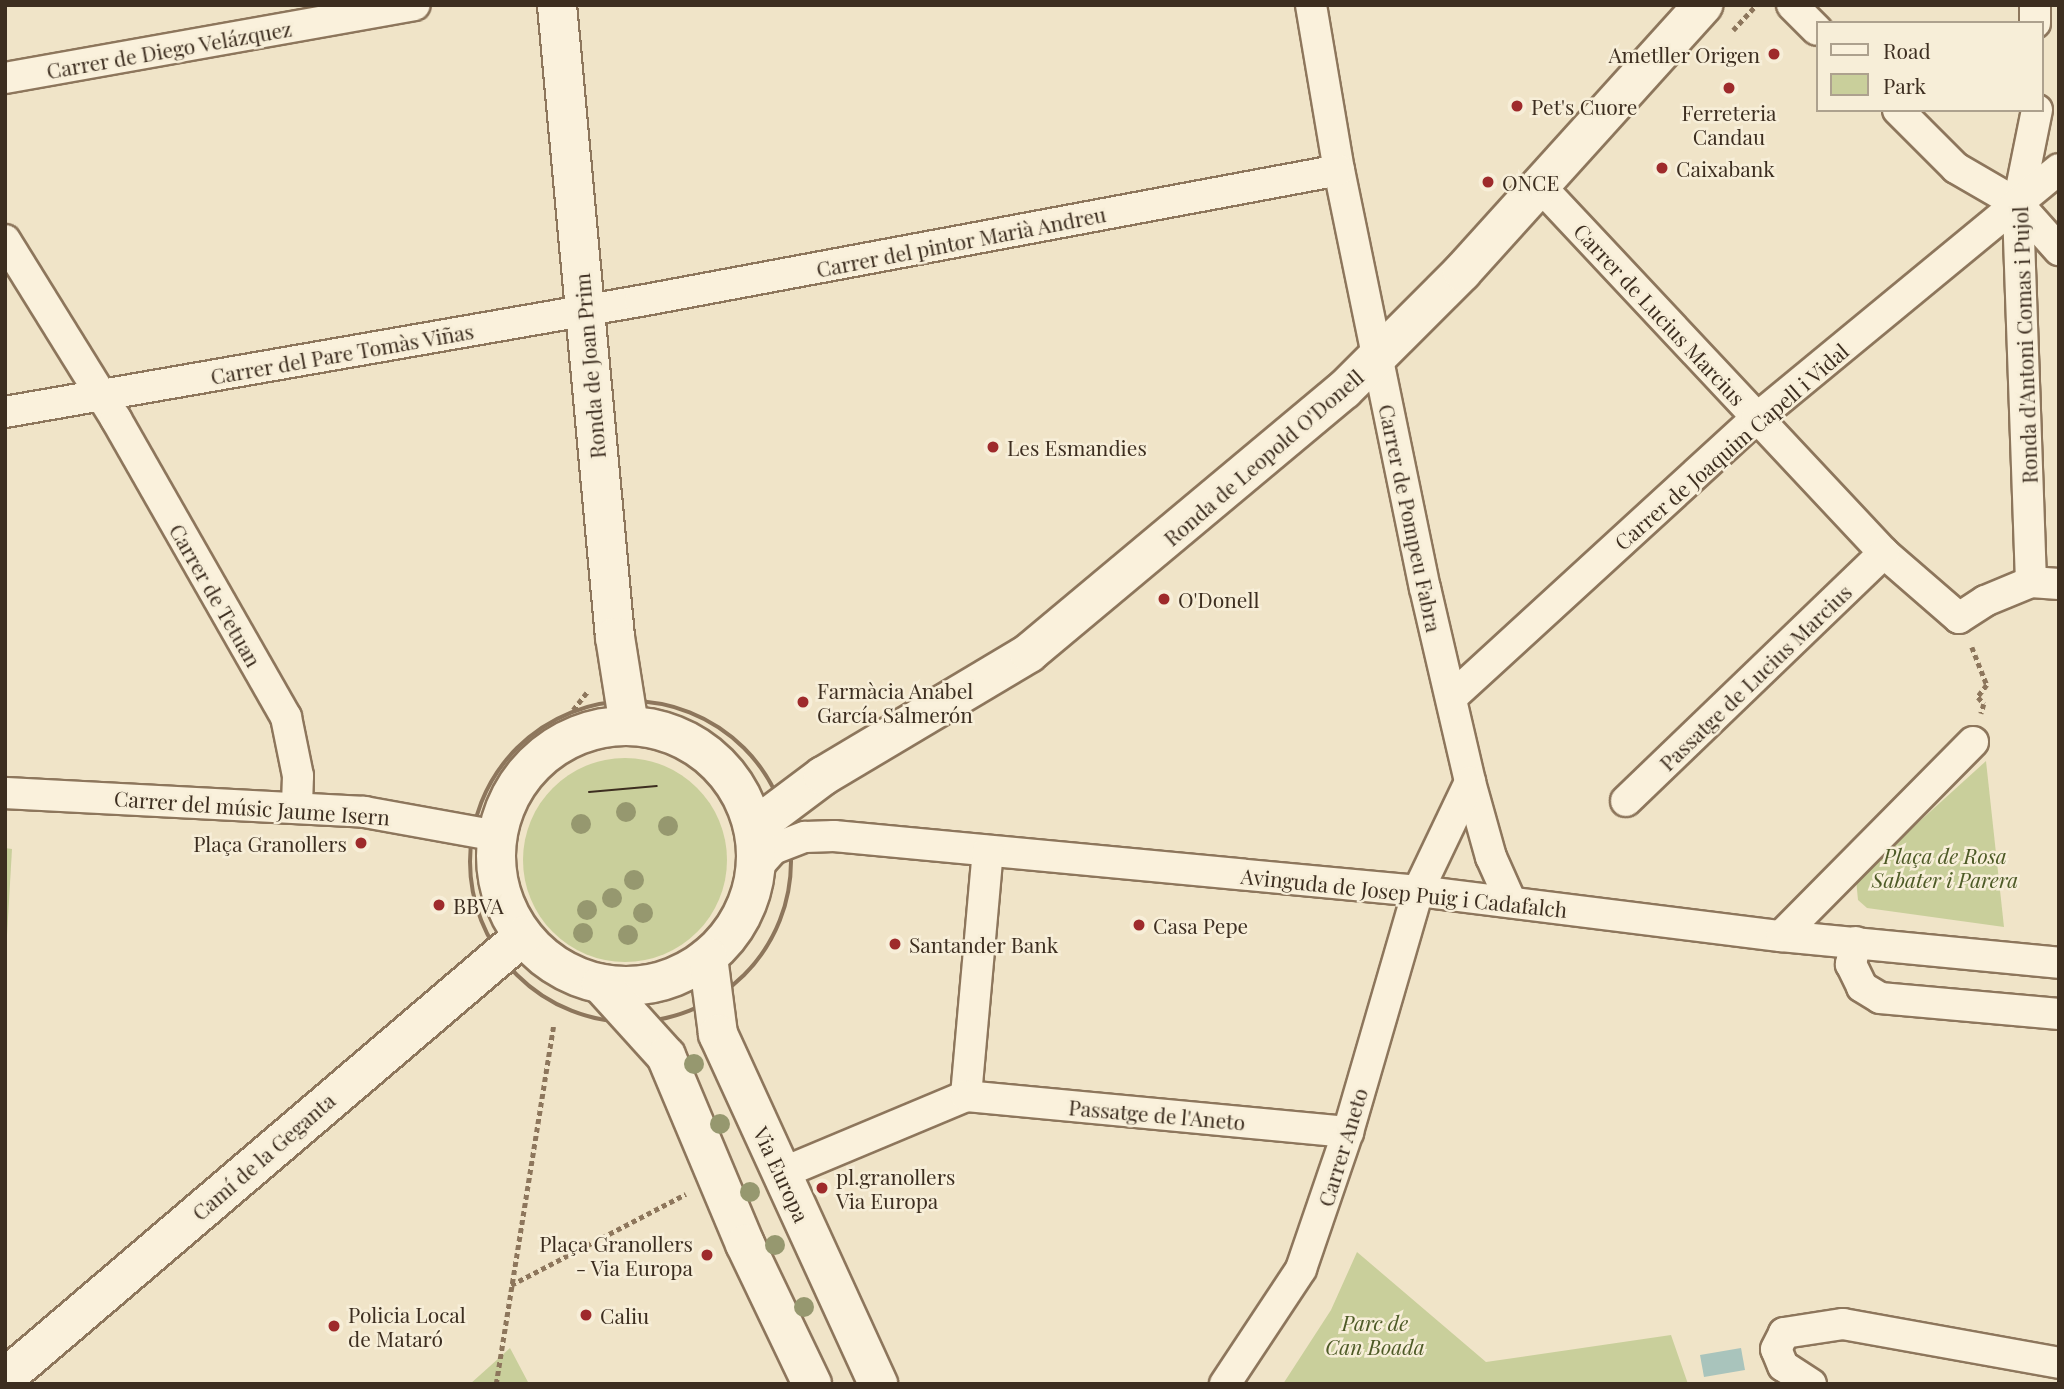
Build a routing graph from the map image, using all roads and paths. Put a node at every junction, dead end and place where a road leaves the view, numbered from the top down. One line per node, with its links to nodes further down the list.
1 (415, 5): 7 (street, Carrer de Diego Velázquez)
2 (556, 5): 16 (street, Ronda de Joan Prim)
3 (1311, 5): 11 (street, Carrer de Pompeu Fabra)
4 (1703, 5): 12 (street, Ronda de Leopold O'Donell)
5 (1792, 5): 6 (street)
6 (1815, 28)
7 (5, 78)
8 (1900, 112): 13 (street)
9 (2036, 112): 13 (street, Ronda d'Antoni Comas i Pujol)
10 (2059, 169): 13 (street, Carrer de Joaquim Capell i Vidal)
11 (1339, 170): 16 (street, Carrer del pintor Marià Andreu); 17 (street, Carrer de Pompeu Fabra)
12 (1540, 186): 17 (street, Ronda de Leopold O'Donell); 20 (street, Carrer de Lucius Marcius)
13 (2018, 204): 15 (street); 20 (street, Carrer de Joaquim Capell i Vidal); 22 (street, Ronda d'Antoni Comas i Pujol)
14 (5, 240): 18 (street, Carrer de Tetuan)
15 (2059, 250)
16 (583, 310): 18 (street, Carrer del Pare Tomàs Viñas); 25 (street, Ronda de Joan Prim)
17 (1377, 359): 24 (street, Carrer de Pompeu Fabra); 31 (street, Ronda de Leopold O'Donell)
18 (100, 394): 19 (street); 30 (street, Carrer de Tetuan)
19 (5, 412)
20 (1757, 418): 21 (street, Carrer de Lucius Marcius); 24 (street, Carrer de Joaquim Capell i Vidal)
21 (1884, 553): 23 (street, Carrer de Lucius Marcius); 29 (street, Passatge de Lucius Marcius)
22 (2045, 583): 23 (street)
23 (1959, 618): 26 (path)
24 (1452, 697): 27 (street, Carrer de Pompeu Fabra)
25 (627, 713): 31 (street); 31 (path); 32 (street); 32 (path)
26 (1973, 742): 37 (street)
27 (1470, 782): 35 (street); 36 (street, Carrer de Pompeu Fabra)
28 (5, 793): 30 (street, Carrer del músic Jaume Isern)
29 (1626, 801)
30 (297, 807): 32 (street, Carrer del músic Jaume Isern)
31 (769, 817): 34 (street); 43 (path)
32 (485, 833): 39 (street); 39 (path)
33 (988, 851): 34 (street, Avinguda de Josep Puig i Cadafalch); 35 (street, Avinguda de Josep Puig i Cadafalch); 47 (street)
34 (757, 867): 40 (street)
35 (1418, 891): 36 (street, Avinguda de Josep Puig i Cadafalch); 48 (street, Carrer Aneto)
36 (1511, 902): 37 (street, Avinguda de Josep Puig i Cadafalch)
37 (1781, 936): 38 (street, Avinguda de Josep Puig i Cadafalch)
38 (1856, 942): 41 (street, Avinguda de Josep Puig i Cadafalch); 44 (street)
39 (512, 946): 42 (street); 45 (path); 53 (street, Camí de la Geganta)
40 (708, 957): 42 (street); 43 (street, Via Europa)
41 (2059, 963)
42 (601, 984): 45 (street)
43 (714, 999): 45 (path); 49 (street, Via Europa)
44 (2059, 1014)
45 (637, 1024): 50 (street)
46 (553, 1027): 51 (path)
47 (966, 1096): 48 (street, Passatge de l'Aneto); 49 (street, Passatge de l'Aneto)
48 (1348, 1132): 57 (street, Carrer Aneto)
49 (782, 1173): 56 (street, Via Europa)
50 (716, 1178): 51 (path); 55 (street)
51 (510, 1286): 54 (path)
52 (2059, 1363): 58 (street)
53 (5, 1378)
54 (495, 1384)
55 (812, 1384)
56 (878, 1384)
57 (1225, 1384)
58 (1811, 1384)

